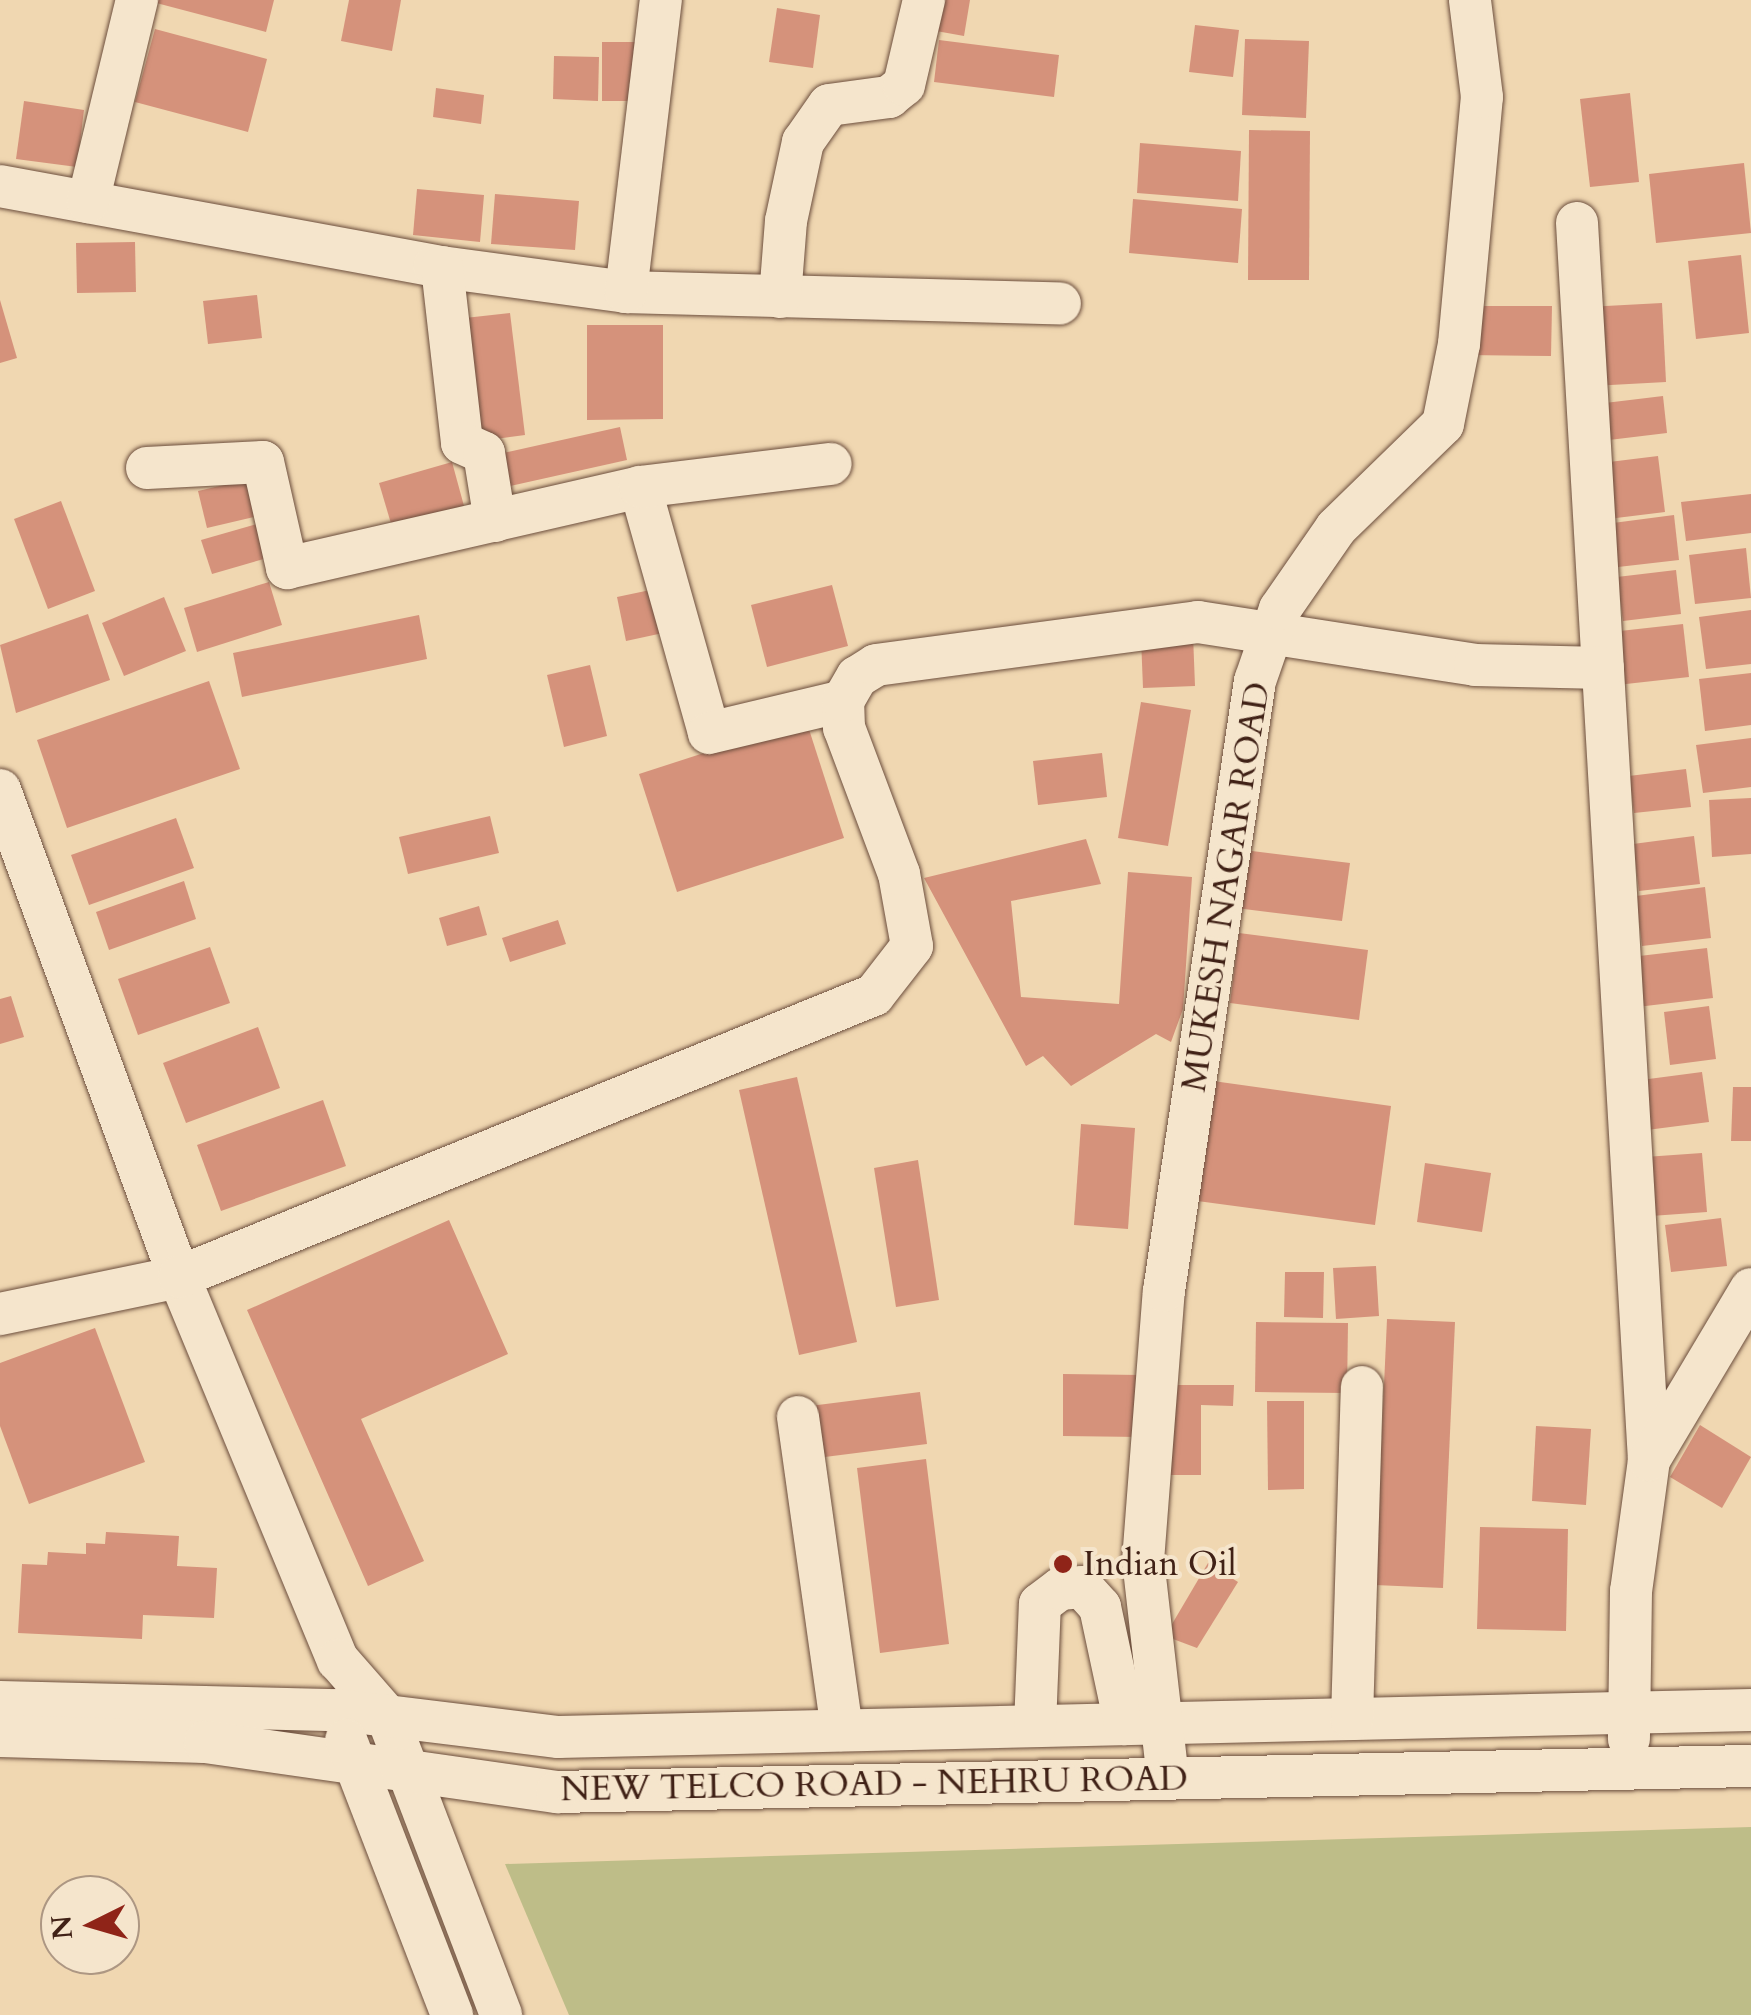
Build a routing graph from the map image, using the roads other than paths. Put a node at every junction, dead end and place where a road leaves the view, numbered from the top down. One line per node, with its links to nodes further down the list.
1 (137, 0): 6 (street)
2 (661, 0): 9 (street)
3 (924, 0): 10 (street)
4 (1470, 0): 16 (street, MUKESH NAGAR ROAD)
5 (0, 186): 6 (street)
6 (88, 202): 8 (street)
7 (1577, 223): 17 (street)
8 (442, 267): 9 (street); 15 (street)
9 (626, 292): 10 (street)
10 (780, 297): 11 (street)
11 (1060, 304)
12 (831, 464): 14 (street)
13 (147, 468): 15 (street)
14 (640, 488): 15 (street); 18 (street)
15 (495, 521)
16 (1274, 630): 17 (street); 18 (street); 33 (street, MUKESH NAGAR ROAD)
17 (1603, 668): 25 (street)
18 (842, 700): 20 (street)
19 (0, 790): 20 (street)
20 (179, 1277): 22 (street); 26 (street)
21 (1751, 1289): 25 (street)
22 (0, 1314)
23 (1362, 1387): 32 (street)
24 (798, 1417): 35 (street)
25 (1649, 1460): 30 (street)
26 (338, 1660): 28 (street); 31 (street)
27 (0, 1702): 28 (street, NEW TELCO ROAD - NEHRU ROAD)
28 (338, 1710): 31 (street, NEW TELCO ROAD - NEHRU ROAD); 37 (street)
29 (1751, 1710): 30 (street, NEW TELCO ROAD - NEHRU ROAD)
30 (1630, 1712): 32 (street, NEW TELCO ROAD - NEHRU ROAD); 39 (street)
31 (387, 1716): 35 (street, NEW TELCO ROAD - NEHRU ROAD); 40 (street)
32 (1352, 1718): 33 (street, NEW TELCO ROAD - NEHRU ROAD)
33 (1145, 1724): 34 (street, NEW TELCO ROAD - NEHRU ROAD); 34 (street); 41 (street, MUKESH NAGAR ROAD)
34 (1036, 1726): 35 (street, NEW TELCO ROAD - NEHRU ROAD)
35 (842, 1730)
36 (0, 1736): 37 (street, NEW TELCO ROAD - NEHRU ROAD)
37 (351, 1760): 40 (street, NEW TELCO ROAD - NEHRU ROAD); 42 (street)
38 (1751, 1766): 39 (street, NEW TELCO ROAD - NEHRU ROAD)
39 (1629, 1768): 41 (street, NEW TELCO ROAD - NEHRU ROAD)
40 (408, 1774): 41 (street, NEW TELCO ROAD - NEHRU ROAD); 43 (street)
41 (1168, 1779)
42 (452, 2015)
43 (501, 2015)

